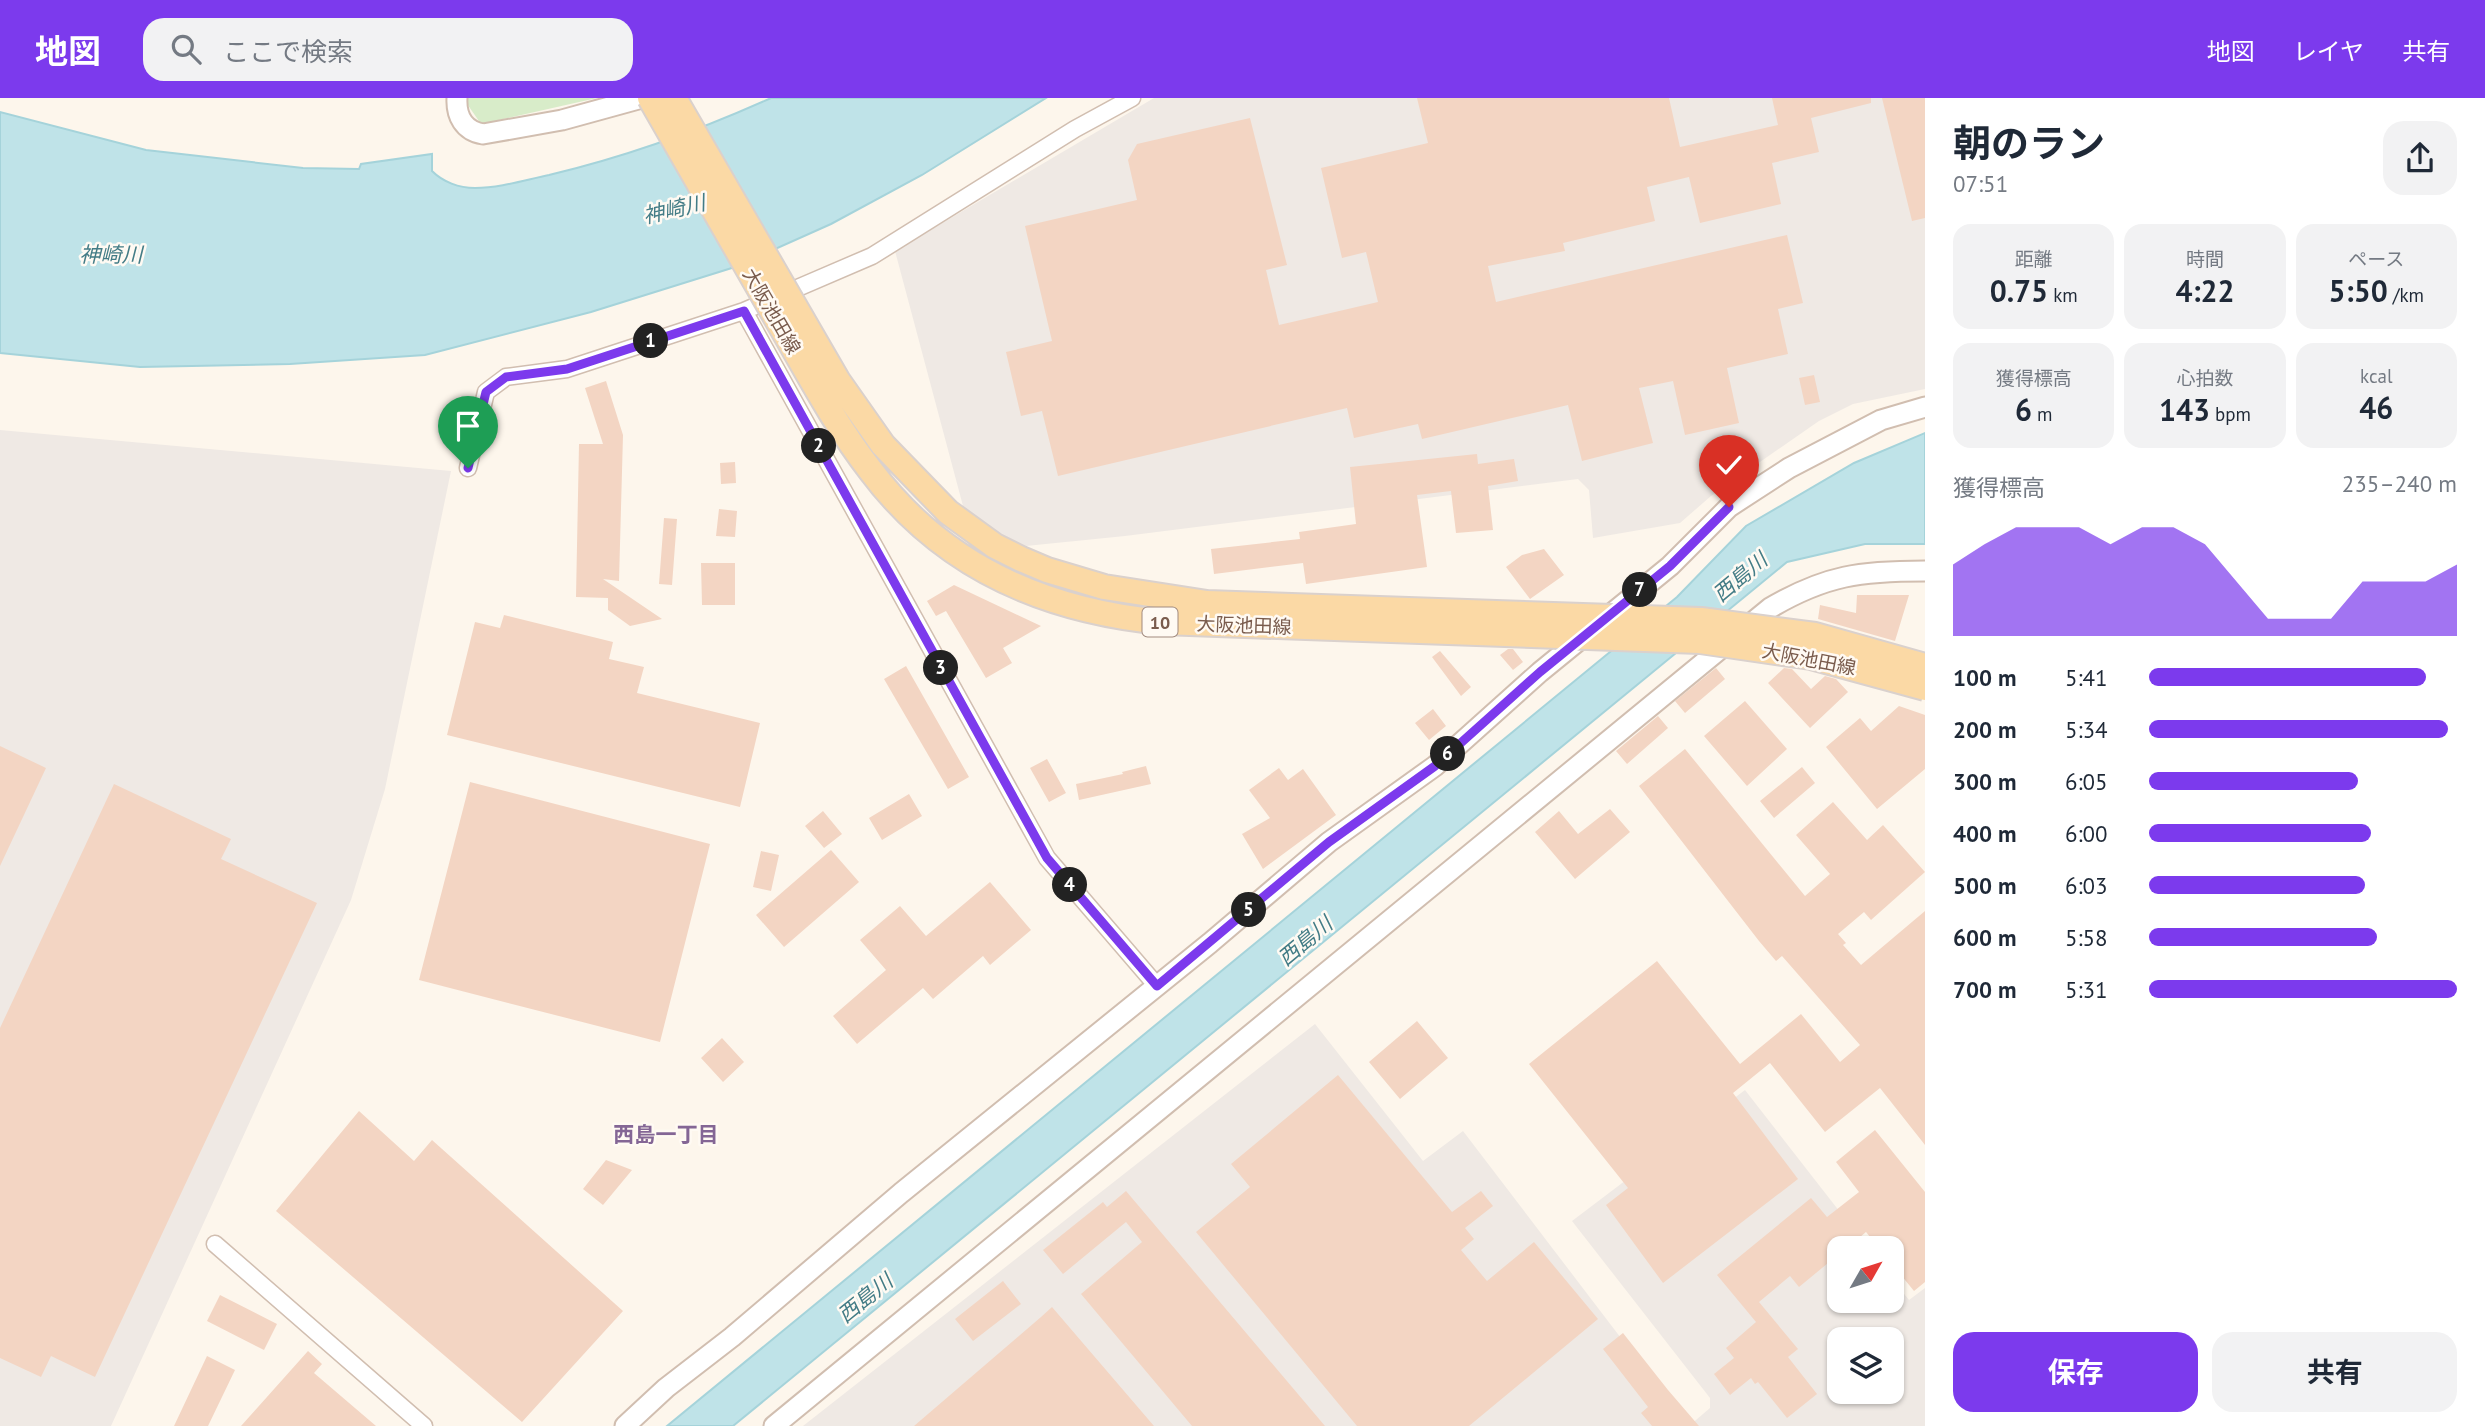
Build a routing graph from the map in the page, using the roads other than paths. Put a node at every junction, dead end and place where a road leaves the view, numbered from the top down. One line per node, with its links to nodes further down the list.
1 (457, 98): 2 (street)
2 (642, 98)
3 (650, 98): 11 (main road, 大阪池田線 / 10, bridge)
4 (674, 98): 10 (main road, 大阪池田線 / 10, bridge)
5 (1132, 98): 6 (street)
6 (744, 311): 8 (street); 12 (street)
7 (1925, 407): 12 (street)
8 (468, 468)
9 (1925, 571): 16 (street)
10 (1925, 666)
11 (1925, 688)
12 (1157, 986): 15 (street)
13 (215, 1244): 14 (street)
14 (424, 1426)
15 (625, 1426)
16 (774, 1426)

